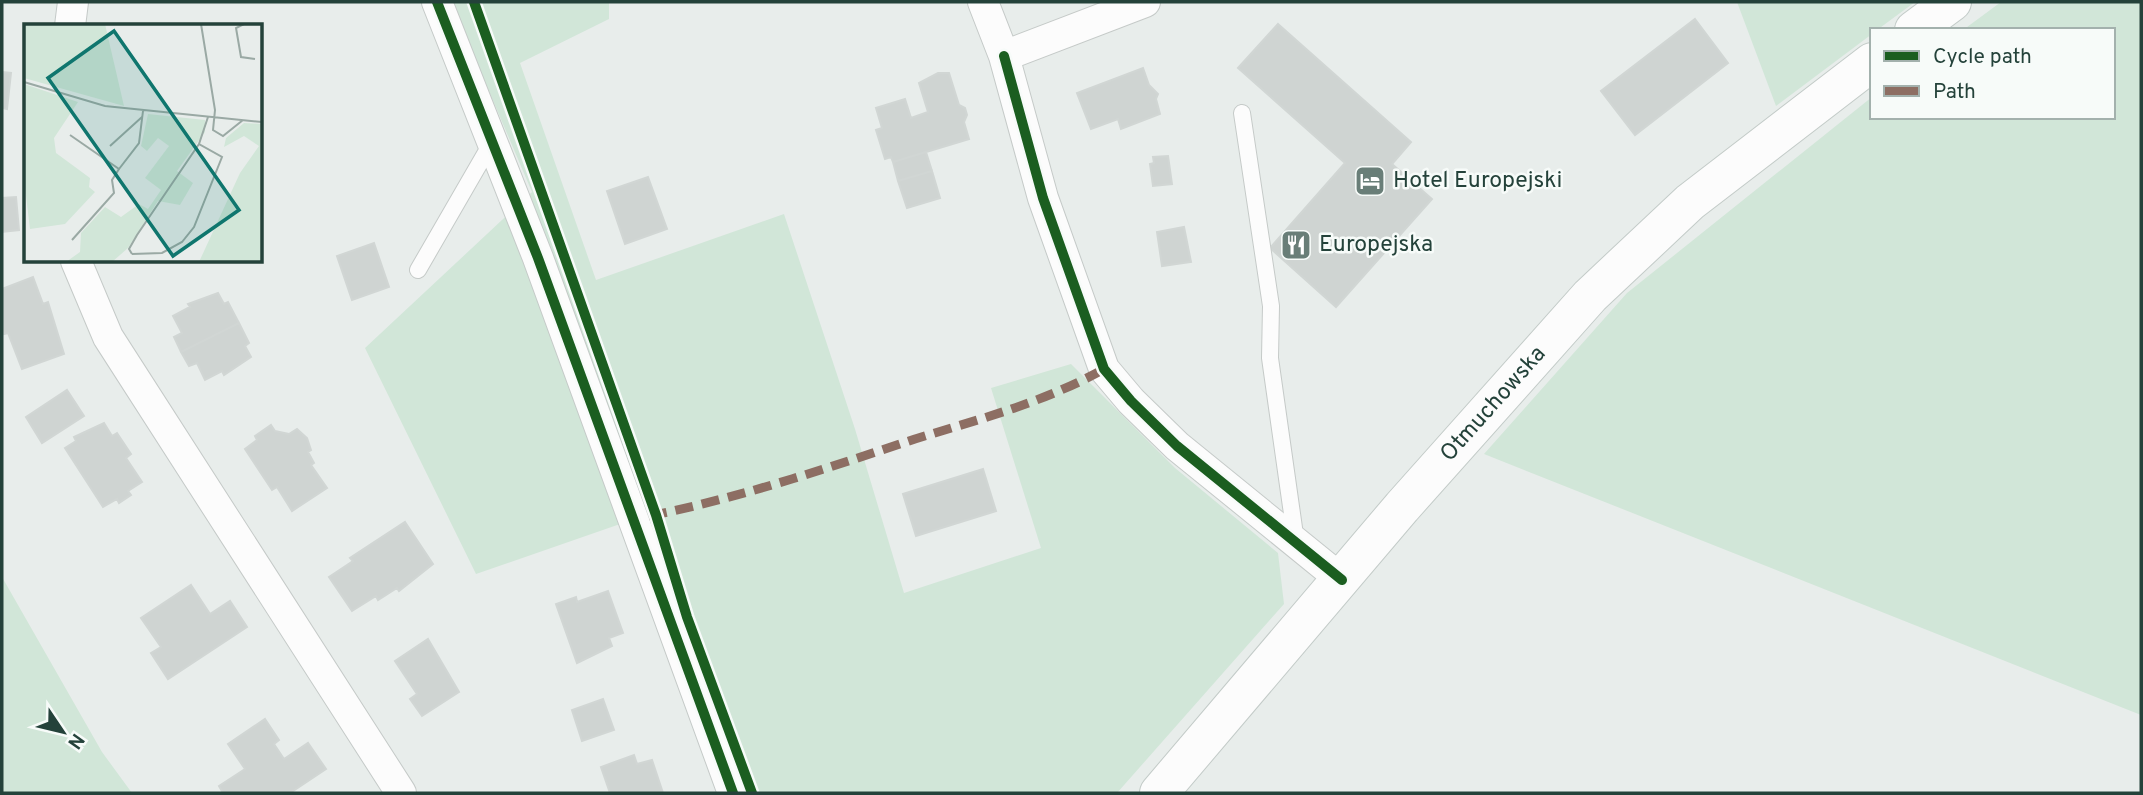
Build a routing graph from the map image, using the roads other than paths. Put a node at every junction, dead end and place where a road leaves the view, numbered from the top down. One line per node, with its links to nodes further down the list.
1 (74, 2): 6 (street)
2 (438, 2): 11 (street)
3 (983, 2): 8 (street)
4 (1145, 2): 8 (street)
5 (1952, 2): 7 (main road)
6 (70, 24)
7 (1917, 28)
8 (1004, 56): 14 (street)
9 (1870, 64): 15 (main road, Otmuchowska)
10 (1242, 113): 14 (lane)
11 (493, 142): 13 (lane); 17 (street)
12 (76, 262): 16 (street)
13 (418, 270)
14 (1296, 542): 15 (street)
15 (1342, 580): 18 (main road, Otmuchowska)
16 (401, 793)
17 (733, 793)
18 (1159, 793)

